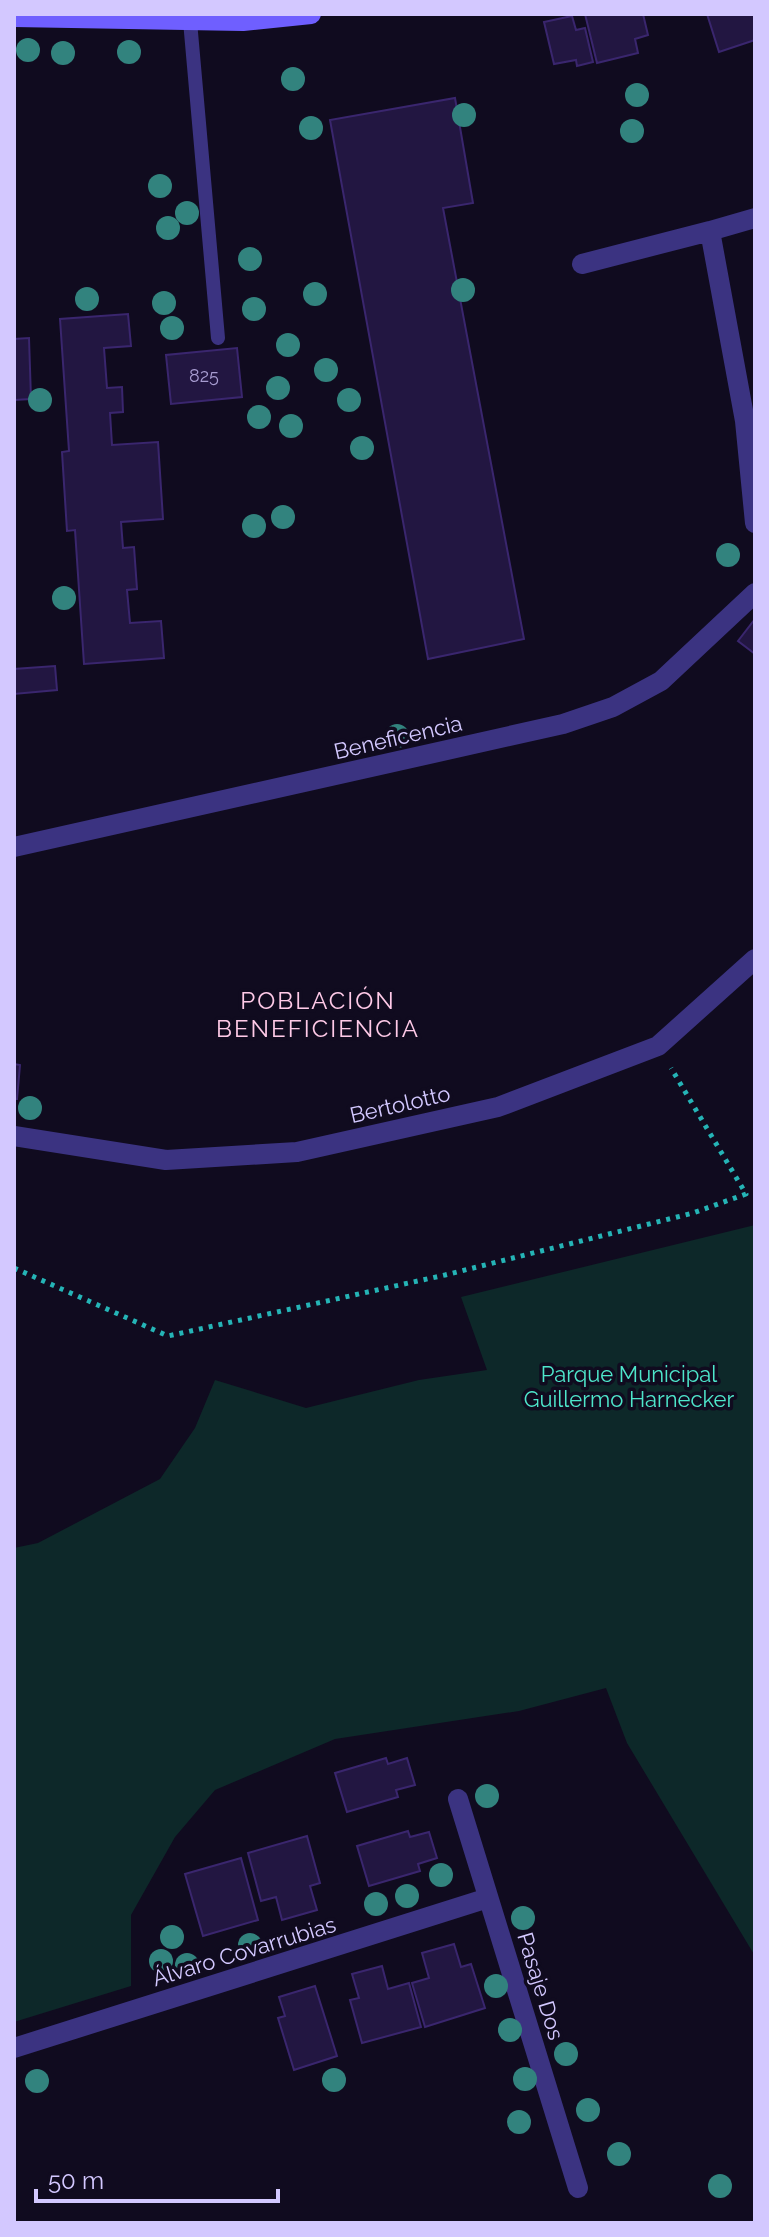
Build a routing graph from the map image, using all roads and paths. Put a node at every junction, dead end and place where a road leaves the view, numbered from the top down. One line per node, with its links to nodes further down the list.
1 (311, 14): 3 (main road)
2 (14, 17): 3 (main road)
3 (190, 21): 7 (lane)
4 (755, 218): 5 (street)
5 (710, 231): 6 (street); 8 (street)
6 (582, 264)
7 (218, 338)
8 (755, 523)
9 (755, 593): 10 (street, Beneficencia)
10 (14, 847)
11 (755, 959): 12 (street, Bertolotto)
12 (658, 1046): 13 (street, Bertolotto); 14 (path)
13 (14, 1136)
14 (14, 1268)
15 (458, 1799): 16 (street, Pasaje Dos)
16 (488, 1898): 17 (street, Álvaro Covarrubias); 18 (street, Pasaje Dos)
17 (14, 2048)
18 (578, 2188)

